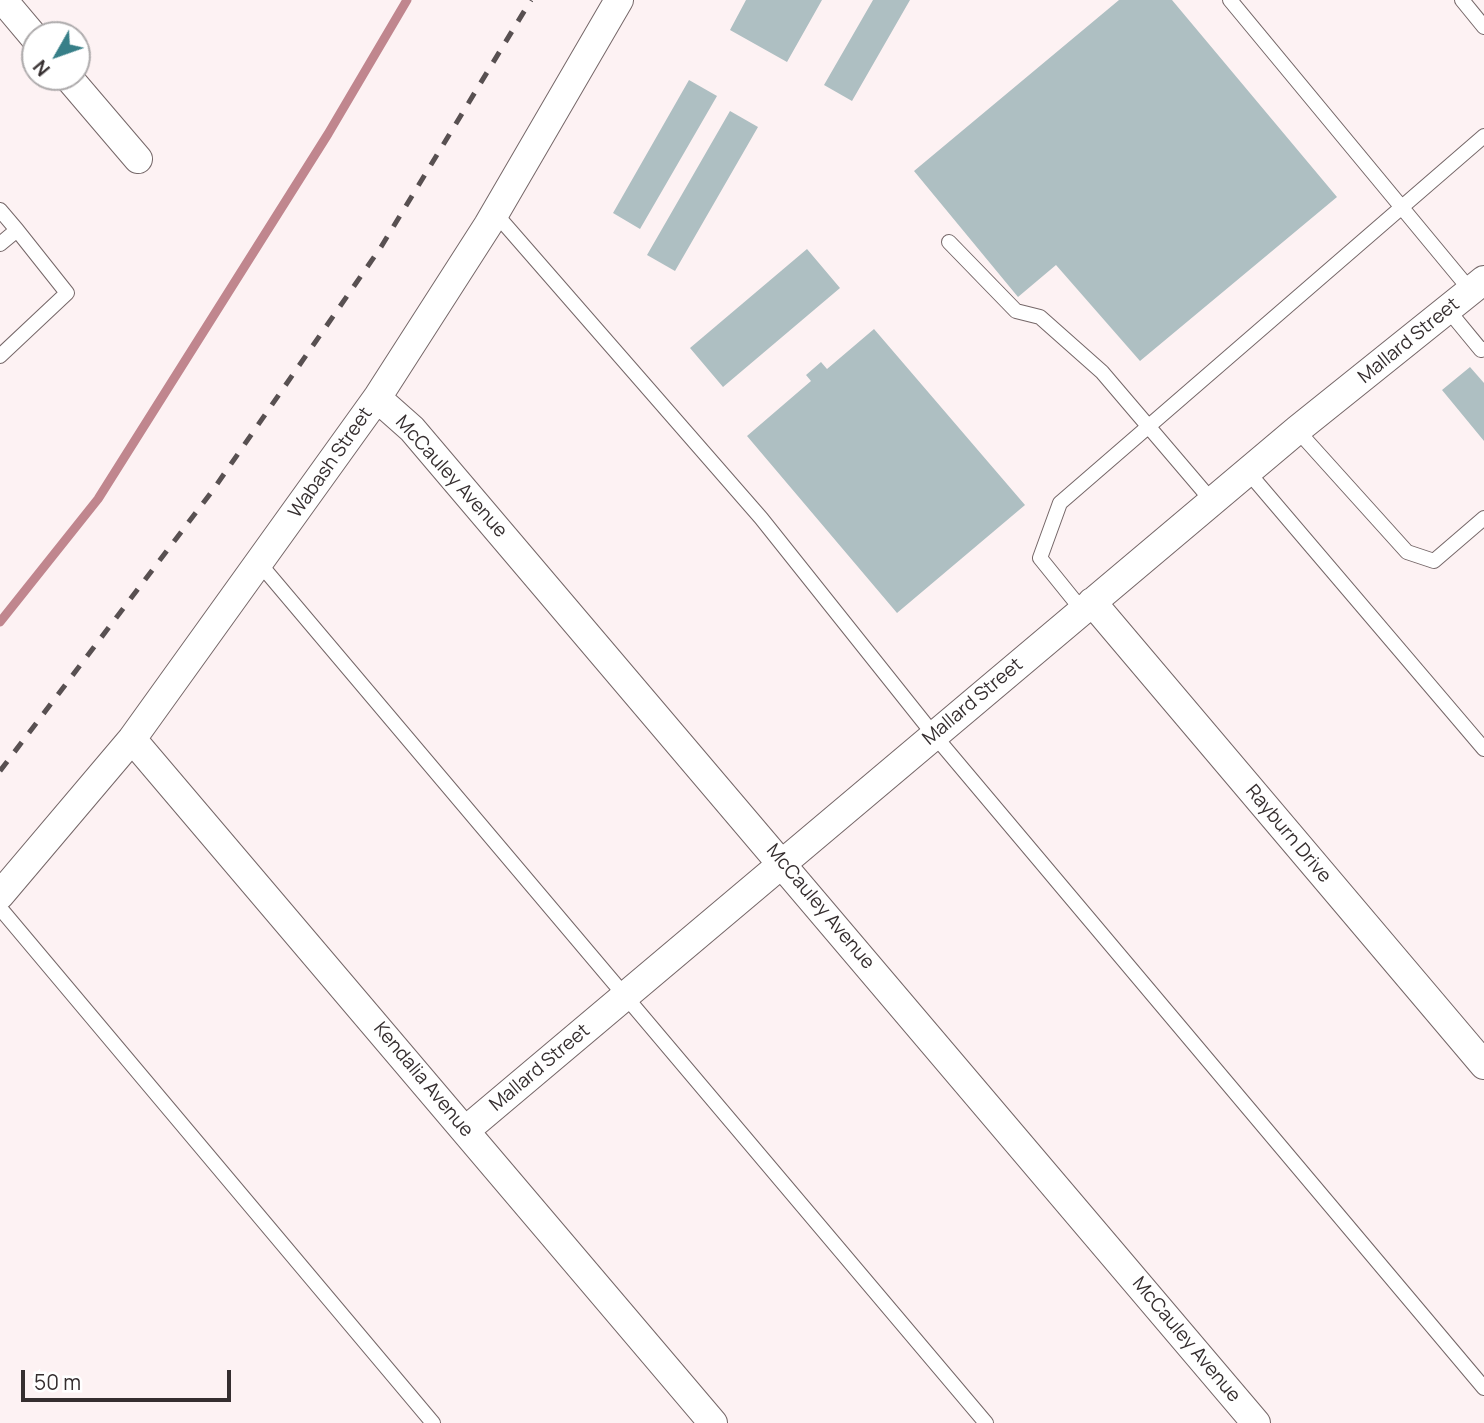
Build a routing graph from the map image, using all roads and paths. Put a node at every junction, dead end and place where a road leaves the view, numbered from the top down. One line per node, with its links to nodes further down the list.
1 (3, 0): 5 (street)
2 (619, 0): 12 (street, Wabash Street)
3 (1230, 0): 10 (lane)
4 (1462, 0): 6 (lane)
5 (21, 21)
6 (1484, 27)
7 (80, 91): 9 (street)
8 (1484, 136): 10 (lane)
9 (138, 159)
10 (1401, 206): 16 (lane); 21 (lane)
11 (0, 210): 13 (lane)
12 (495, 213): 20 (street, Wabash Street); 28 (lane)
13 (17, 230): 15 (lane); 19 (lane)
14 (948, 242): 21 (lane)
15 (0, 244)
16 (1478, 285): 17 (street, Mallard Street)
17 (1448, 310): 18 (lane); 22 (street, Mallard Street)
18 (1484, 349)
19 (0, 356)
20 (377, 398): 26 (street, Wabash Street); 31 (street, McCauley Avenue)
21 (1148, 426): 24 (lane); 27 (lane)
22 (1297, 430): 23 (street, Mallard Street); 25 (lane)
23 (1248, 472): 24 (street, Mallard Street); 30 (lane)
24 (1212, 501): 27 (street, Mallard Street)
25 (1484, 518)
26 (260, 564): 29 (street, Wabash Street); 34 (lane)
27 (1087, 606): 28 (street, Mallard Street); 35 (street, Rayburn Drive)
28 (934, 735): 31 (street, Mallard Street); 37 (lane)
29 (132, 739): 32 (street, Wabash Street); 36 (street, Kendalia Avenue)
30 (1484, 749)
31 (782, 863): 34 (street, Mallard Street); 41 (street, McCauley Avenue)
32 (0, 895)
33 (0, 908): 38 (lane)
34 (626, 995): 36 (street, Mallard Street); 40 (lane)
35 (1484, 1065)
36 (466, 1130): 39 (street, Kendalia Avenue)
37 (1484, 1388)
38 (433, 1423)
39 (713, 1423)
40 (986, 1423)
41 (1256, 1423)

